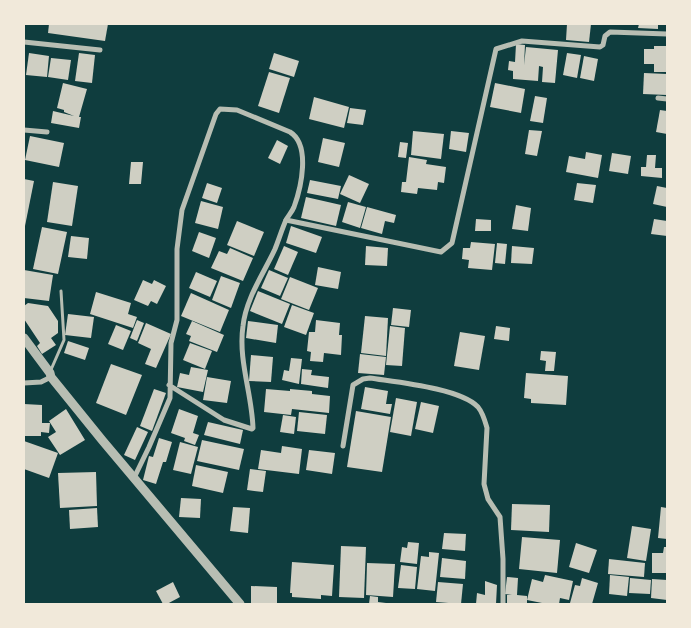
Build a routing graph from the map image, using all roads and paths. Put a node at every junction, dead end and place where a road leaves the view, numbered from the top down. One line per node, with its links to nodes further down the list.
1 (667, 34): 8 (street)
2 (24, 42): 3 (street)
3 (100, 50)
4 (658, 98): 5 (street)
5 (667, 98)
6 (24, 130): 7 (street)
7 (47, 132)
8 (286, 220): 13 (street); 13 (street)
9 (62, 291): 11 (lane)
10 (24, 338): 11 (street)
11 (51, 375): 12 (street); 15 (street)
12 (24, 383)
13 (169, 385): 15 (street)
14 (343, 446): 17 (street)
15 (134, 478): 16 (street)
16 (240, 604)
17 (503, 604)

